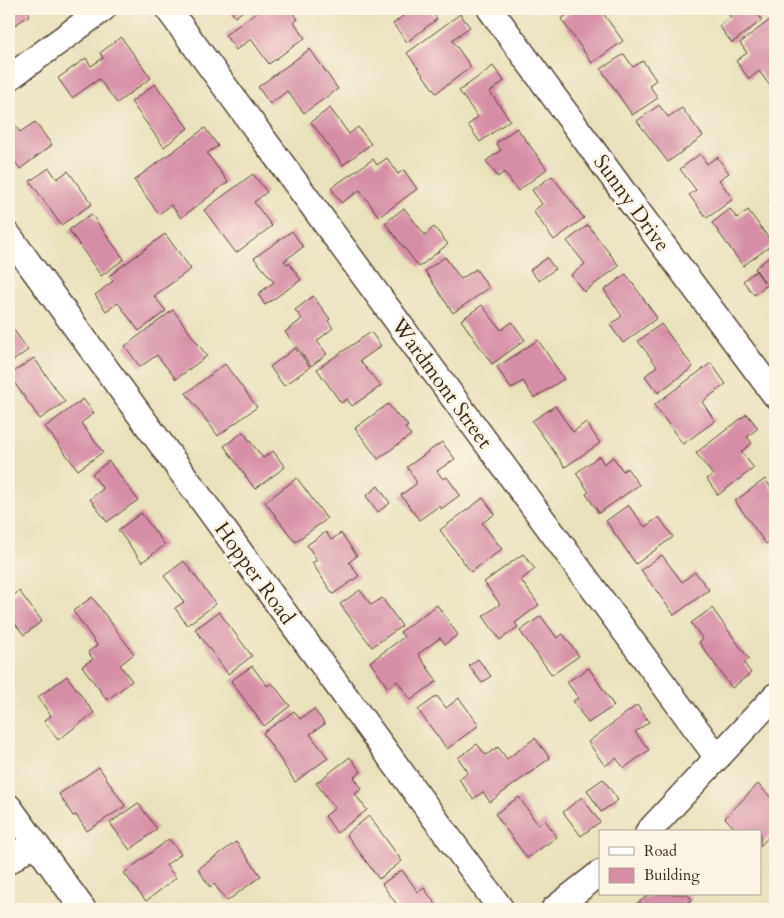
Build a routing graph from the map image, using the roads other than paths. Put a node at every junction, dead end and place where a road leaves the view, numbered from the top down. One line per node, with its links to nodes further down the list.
1 (104, 9): 4 (street)
2 (168, 9): 8 (street, Wardmont Street)
3 (490, 9): 6 (street, Sunny Drive)
4 (9, 78)
5 (9, 236): 15 (street, Hopper Road)
6 (775, 395)
7 (775, 696): 8 (street)
8 (717, 757): 10 (street)
9 (9, 806): 11 (street)
10 (650, 830)
11 (34, 842): 12 (street); 14 (street)
12 (9, 861)
13 (599, 874): 16 (street)
14 (83, 909)
15 (501, 909)
16 (554, 909)

